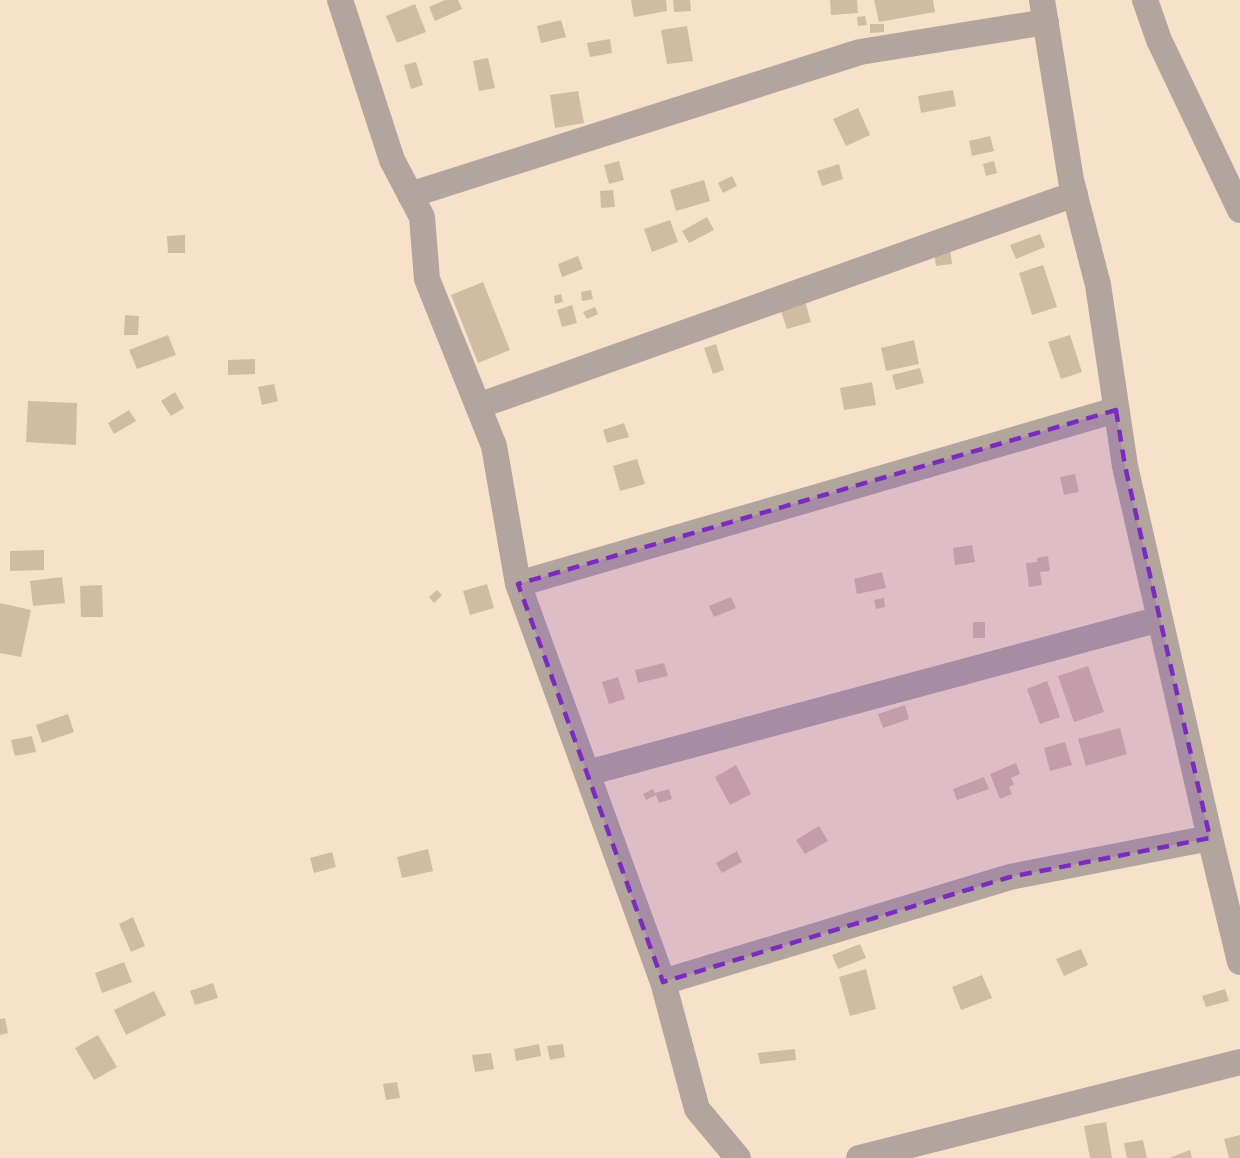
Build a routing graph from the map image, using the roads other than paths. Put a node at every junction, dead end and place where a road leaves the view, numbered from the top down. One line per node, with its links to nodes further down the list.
1 (340, 0): 5 (street)
2 (1145, 0): 6 (street)
3 (1044, 11): 4 (street); 5 (street)
4 (1075, 194): 7 (street); 8 (street)
5 (410, 195): 7 (street)
6 (1240, 210)
7 (478, 406): 9 (street)
8 (1116, 410): 9 (street); 10 (street)
9 (518, 584): 11 (street)
10 (1160, 619): 11 (street); 12 (street)
11 (587, 773): 14 (street)
12 (1210, 838): 13 (street); 14 (street)
13 (1240, 962)
14 (663, 982): 16 (street)
15 (1240, 1062): 17 (street)
16 (738, 1158)
17 (859, 1158)

